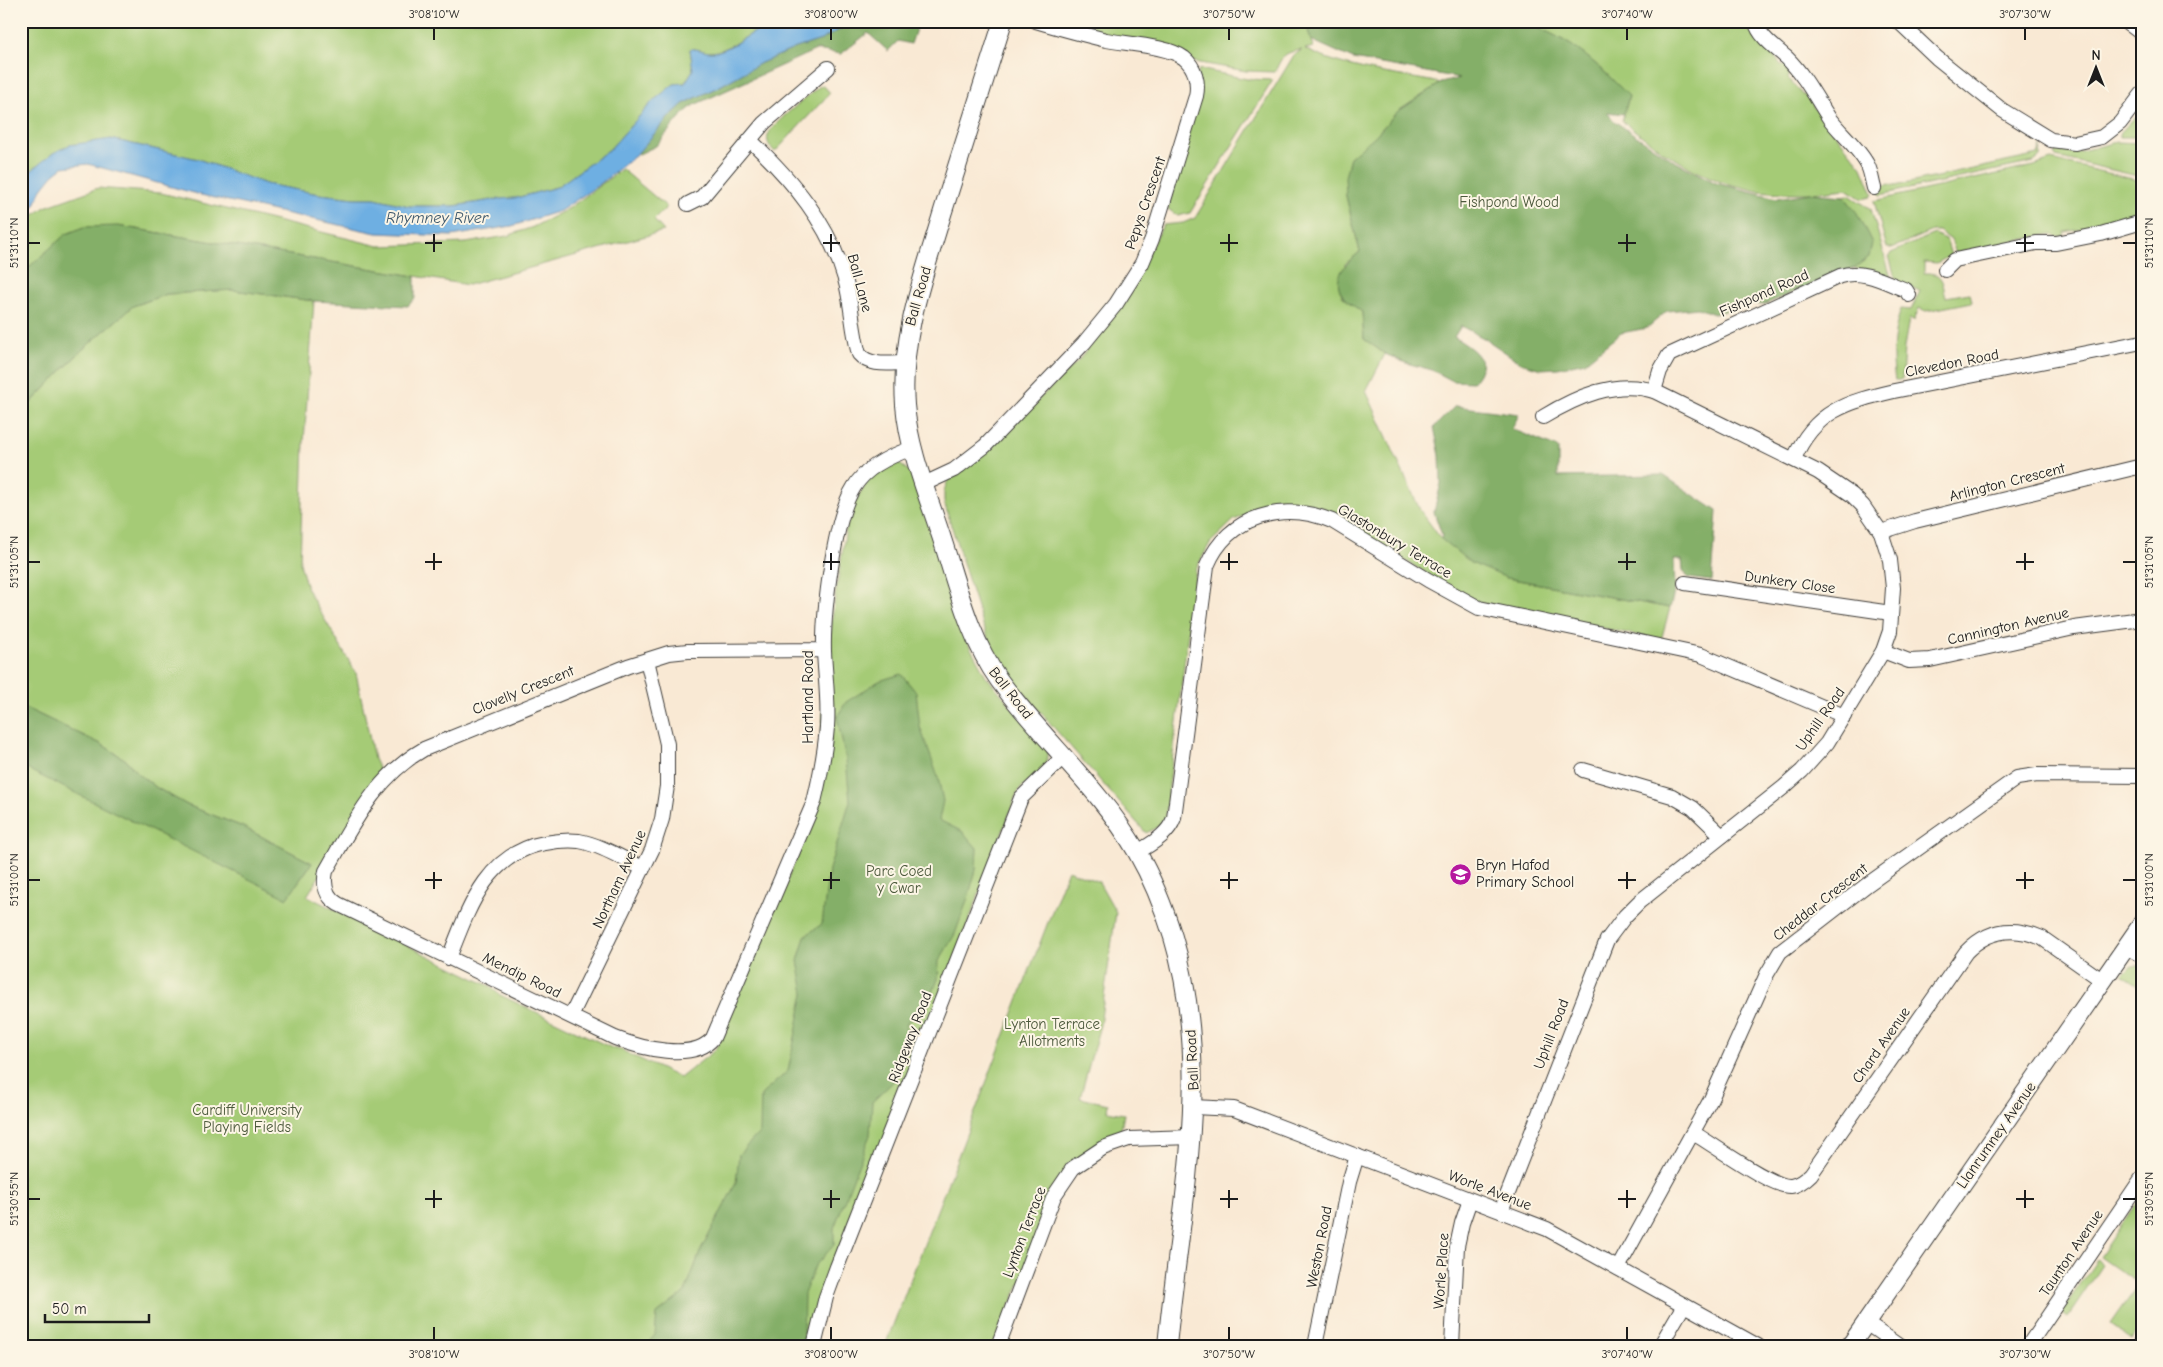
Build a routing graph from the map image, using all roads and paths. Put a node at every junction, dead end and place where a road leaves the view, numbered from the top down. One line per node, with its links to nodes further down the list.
1 (1003, 21): 16 (street, Ball Road)
2 (1036, 21): 22 (street, Pepys Crescent)
3 (1755, 21): 10 (street)
4 (1898, 21): 8 (street)
5 (2125, 21): 6 (street)
6 (2142, 34)
7 (828, 68): 9 (street)
8 (2142, 94)
9 (751, 141): 11 (street); 16 (street, Ball Lane)
10 (1874, 188)
11 (688, 204)
12 (2142, 222): 13 (street)
13 (1945, 270)
14 (1909, 295): 17 (street, Fishpond Road)
15 (2142, 342): 20 (street, Clevedon Road)
16 (905, 363): 19 (street, Ball Road)
17 (1654, 390): 18 (street, Uphill Road); 20 (street, Uphill Road)
18 (1543, 417)
19 (913, 448): 22 (street, Ball Road); 27 (street, Hartland Road)
20 (1794, 459): 23 (street, Uphill Road)
21 (2142, 466): 23 (street, Arlington Crescent)
22 (924, 484): 31 (street, Ball Road)
23 (1882, 532): 25 (street, Uphill Road)
24 (1685, 583): 25 (street, Dunkery Close)
25 (1892, 612): 28 (street, Uphill Road)
26 (2142, 619): 28 (street, Cannington Avenue)
27 (824, 650): 29 (street, Clovelly Crescent); 44 (street, Hartland Road)
28 (1883, 651): 30 (street, Uphill Road)
29 (648, 660): 36 (street, Northam Avenue); 37 (street, Clovelly Crescent)
30 (1844, 716): 34 (street, Uphill Road); 35 (street, Glastonbury Terrace)
31 (1064, 756): 35 (street, Ball Road); 56 (street, Ridgeway Road)
32 (1583, 770): 34 (street)
33 (2142, 776): 46 (street, Cheddar Crescent)
34 (1722, 836): 51 (street, Uphill Road)
35 (1138, 852): 45 (street, Ball Road)
36 (643, 868): 41 (street); 43 (street, Northam Avenue)
37 (333, 902): 41 (street, Mendip Road)
38 (2142, 924): 39 (street, Llanrumney Avenue)
39 (2126, 947): 40 (street); 42 (street, Llanrumney Avenue)
40 (2142, 956)
41 (449, 958): 43 (street, Mendip Road)
42 (2102, 981): 46 (street, Chard Avenue); 54 (street, Llanrumney Avenue)
43 (571, 1016): 44 (street, Mendip Road)
44 (704, 1048)
45 (1193, 1107): 47 (street, Ball Road); 48 (street, Worle Avenue)
46 (1693, 1133): 52 (street, Cheddar Crescent)
47 (1192, 1137): 57 (street, Lynton Terrace); 58 (street, Ball Road)
48 (1357, 1156): 50 (street, Worle Avenue); 59 (street, Weston Road)
49 (2142, 1178): 65 (street, Taunton Avenue)
50 (1470, 1200): 51 (street, Worle Avenue); 60 (street, Worle Place)
51 (1500, 1211): 52 (street, Worle Avenue)
52 (1618, 1268): 53 (street, Worle Avenue)
53 (1684, 1306): 61 (street); 62 (street, Worle Avenue)
54 (1866, 1323): 63 (street, Llanrumney Avenue); 64 (street)
55 (2142, 1341): 66 (street)
56 (814, 1346)
57 (998, 1346)
58 (1167, 1346)
59 (1315, 1346)
60 (1452, 1346)
61 (1660, 1346)
62 (1758, 1346)
63 (1850, 1346)
64 (1899, 1346)
65 (2028, 1346)
66 (2139, 1346)

